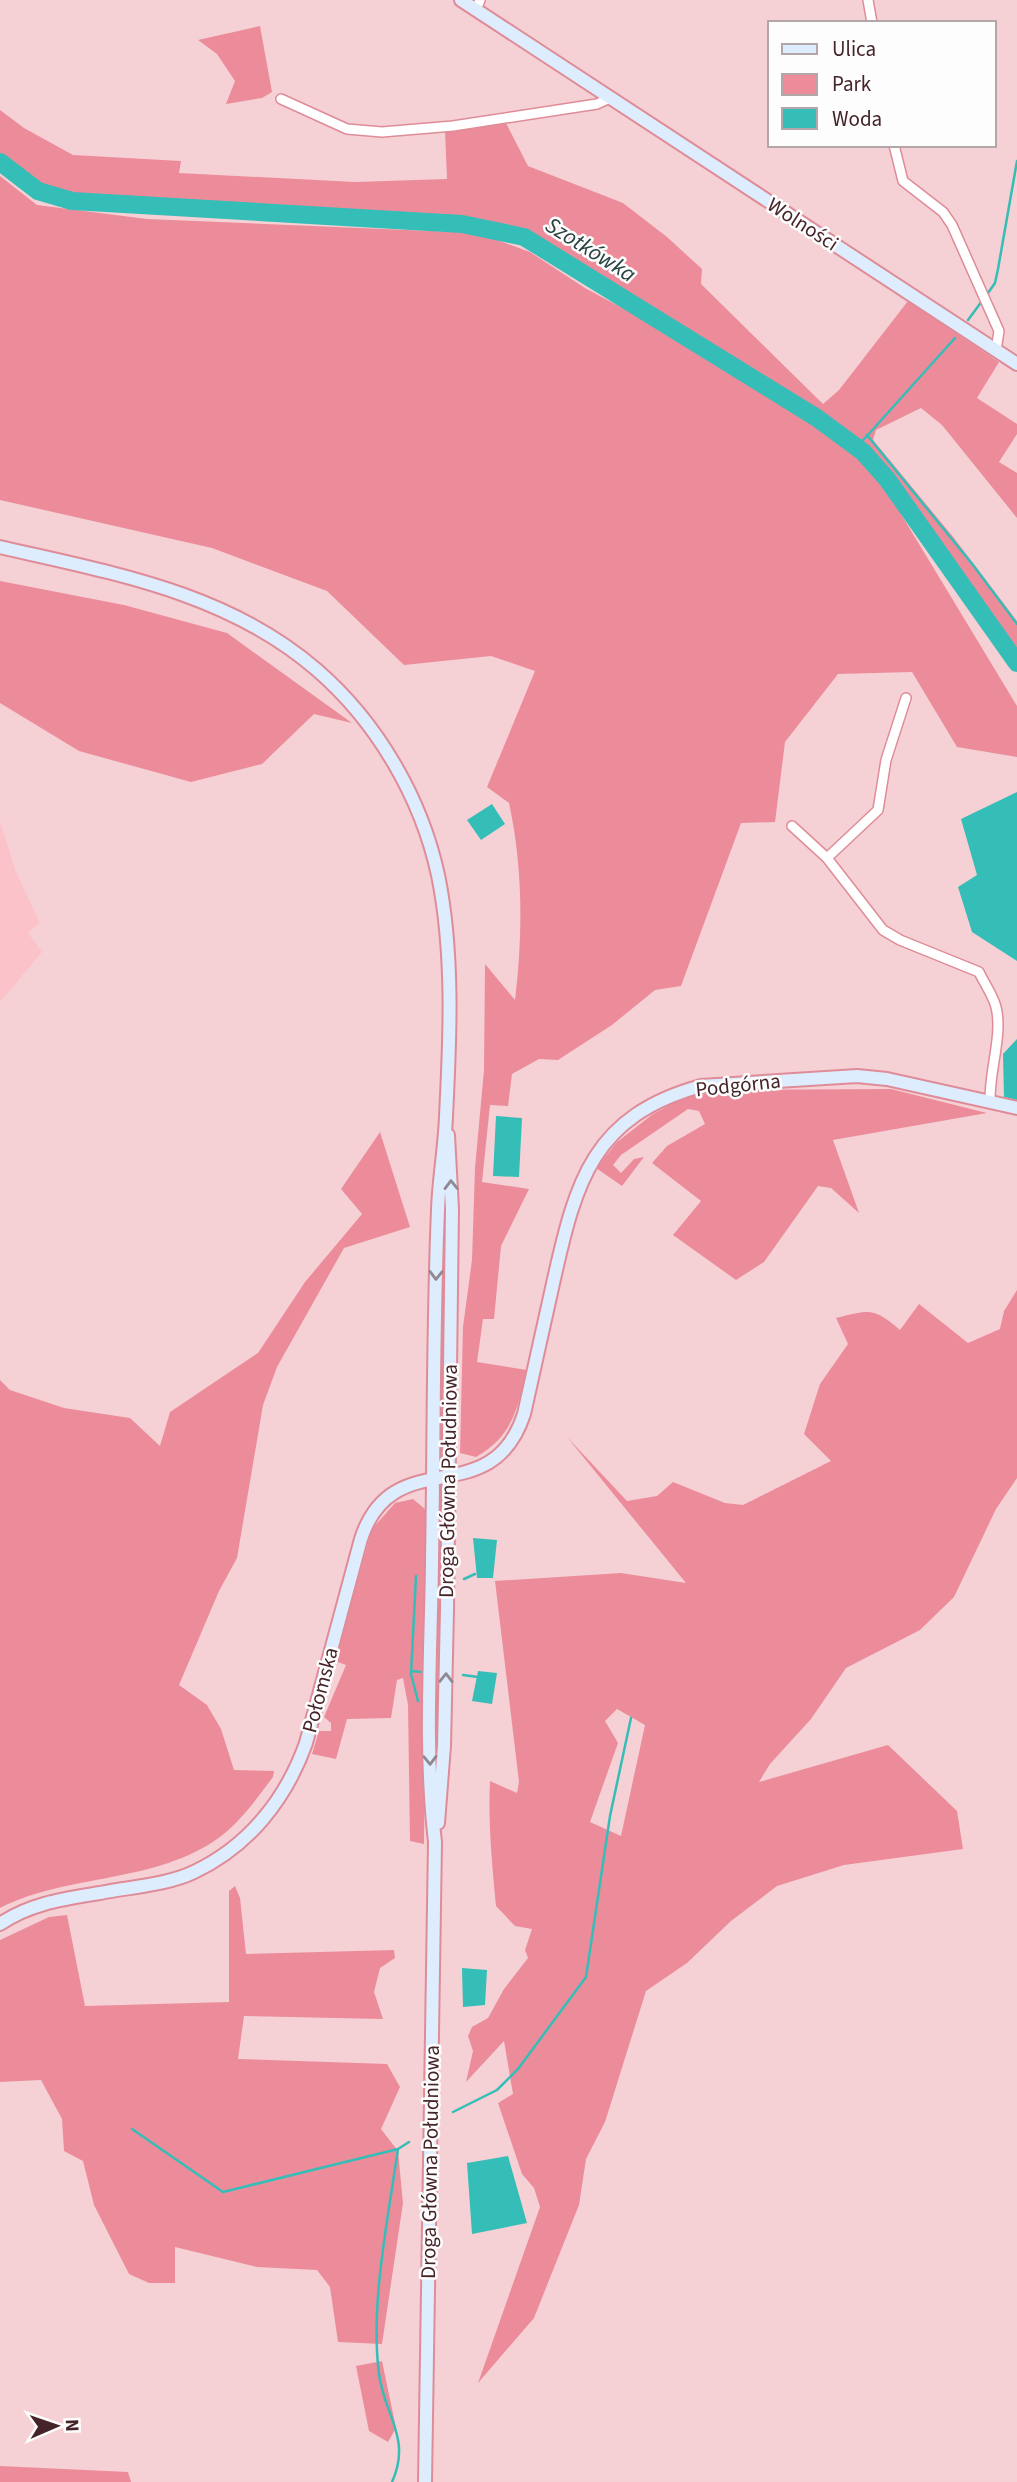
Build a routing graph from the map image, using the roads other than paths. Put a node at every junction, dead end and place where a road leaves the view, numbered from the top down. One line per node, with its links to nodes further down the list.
1 (461, 0): 3 (main road, Wolności)
2 (868, 0): 4 (street)
3 (478, 5): 5 (main road, Wolności)
4 (872, 21)
5 (610, 98): 6 (street); 8 (main road, Wolności)
6 (281, 99)
7 (894, 147): 8 (street)
8 (998, 343): 9 (main road, Wolności)
9 (1017, 364)
10 (0, 547): 16 (main road, Droga Główna Południowa)
11 (906, 698): 13 (street)
12 (792, 826): 13 (street)
13 (827, 858): 14 (street)
14 (990, 1102): 15 (main road, Podgórna); 17 (main road, Podgórna)
15 (1017, 1108)
16 (446, 1120): 18 (main road, Droga Główna Południowa, one-way to 16); 19 (main road, Droga Główna Południowa, one-way to 19)
17 (536, 1361): 18 (main road, Połomska)
18 (448, 1475): 19 (main road, Połomska); 20 (main road, Droga Główna Południowa, one-way to 18)
19 (433, 1481): 20 (main road, Droga Główna Południowa, one-way to 20); 21 (main road, Połomska)
20 (435, 1842): 22 (main road, Droga Główna Południowa)
21 (0, 1924)
22 (425, 2482)

